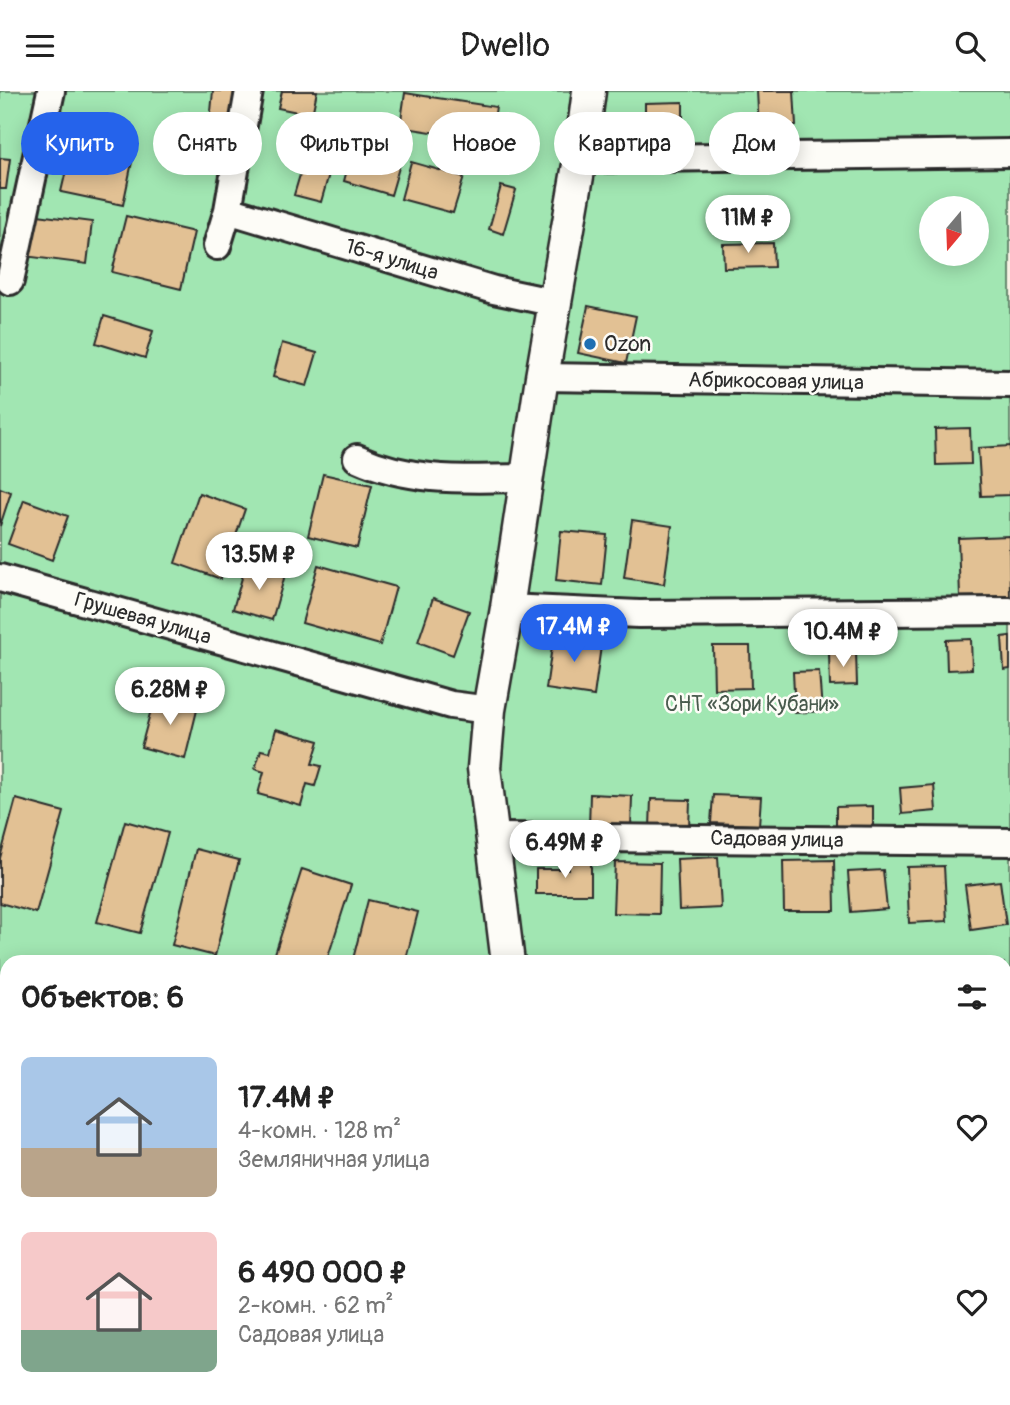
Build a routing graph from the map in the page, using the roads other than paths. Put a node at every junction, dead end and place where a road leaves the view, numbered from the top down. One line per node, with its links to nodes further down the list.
1 (51, 91): 10 (street)
2 (249, 91): 8 (street)
3 (589, 91): 4 (street)
4 (586, 112)
5 (1010, 153): 6 (street)
6 (695, 157)
7 (577, 175): 11 (street)
8 (228, 210): 9 (street); 11 (street, 16-я улица)
9 (217, 246)
10 (10, 281)
11 (556, 303): 12 (street)
12 (542, 377): 13 (street, Абрикосовая улица); 15 (street)
13 (1010, 384)
14 (358, 458): 15 (street)
15 (526, 478): 17 (street)
16 (0, 578): 19 (street, Грушевая улица)
17 (507, 607): 18 (street); 19 (street)
18 (1010, 611)
19 (489, 710): 20 (street)
20 (493, 837): 21 (street, Садовая улица); 22 (street)
21 (1010, 842)
22 (507, 955)

